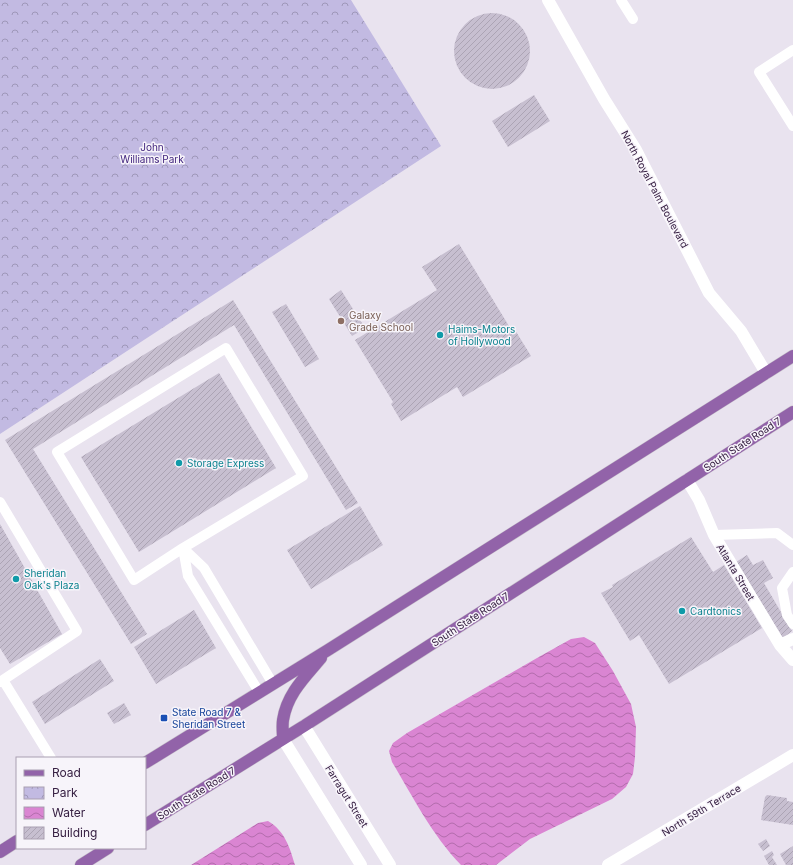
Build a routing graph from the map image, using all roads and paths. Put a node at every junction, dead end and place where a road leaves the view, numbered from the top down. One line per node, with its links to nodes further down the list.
1 (548, 0): 7 (street, North Royal Palm Boulevard)
2 (621, 0): 3 (lane)
3 (633, 19)
4 (793, 50): 5 (lane)
5 (793, 126)
6 (793, 356): 7 (main road)
7 (766, 373): 18 (main road)
8 (793, 412): 9 (main road, South State Road 7)
9 (687, 480): 11 (street, Atlanta Street); 23 (main road, South State Road 7)
10 (0, 502): 20 (lane)
11 (714, 535): 12 (lane); 17 (street, Atlanta Street)
12 (793, 545)
13 (183, 548): 13 (lane); 21 (lane); 22 (lane)
14 (793, 572): 15 (lane)
15 (793, 624)
16 (793, 639): 17 (street)
17 (780, 645): 19 (street, Atlanta Street)
18 (328, 650): 21 (main road); 24 (main road)
19 (793, 660)
20 (2, 681): 26 (lane)
21 (273, 684): 22 (main road)
22 (258, 692): 27 (main road)
23 (304, 726): 24 (main road, South State Road 7); 34 (street, Farragut Street)
24 (283, 739): 28 (main road, South State Road 7); 33 (street)
25 (793, 755): 35 (street, North 59th Terrace)
26 (50, 757)
27 (146, 761)
28 (146, 824)
29 (16, 842): 31 (main road)
30 (106, 849): 32 (main road)
31 (0, 852)
32 (81, 865)
33 (361, 865)
34 (390, 865)
35 (608, 865)

